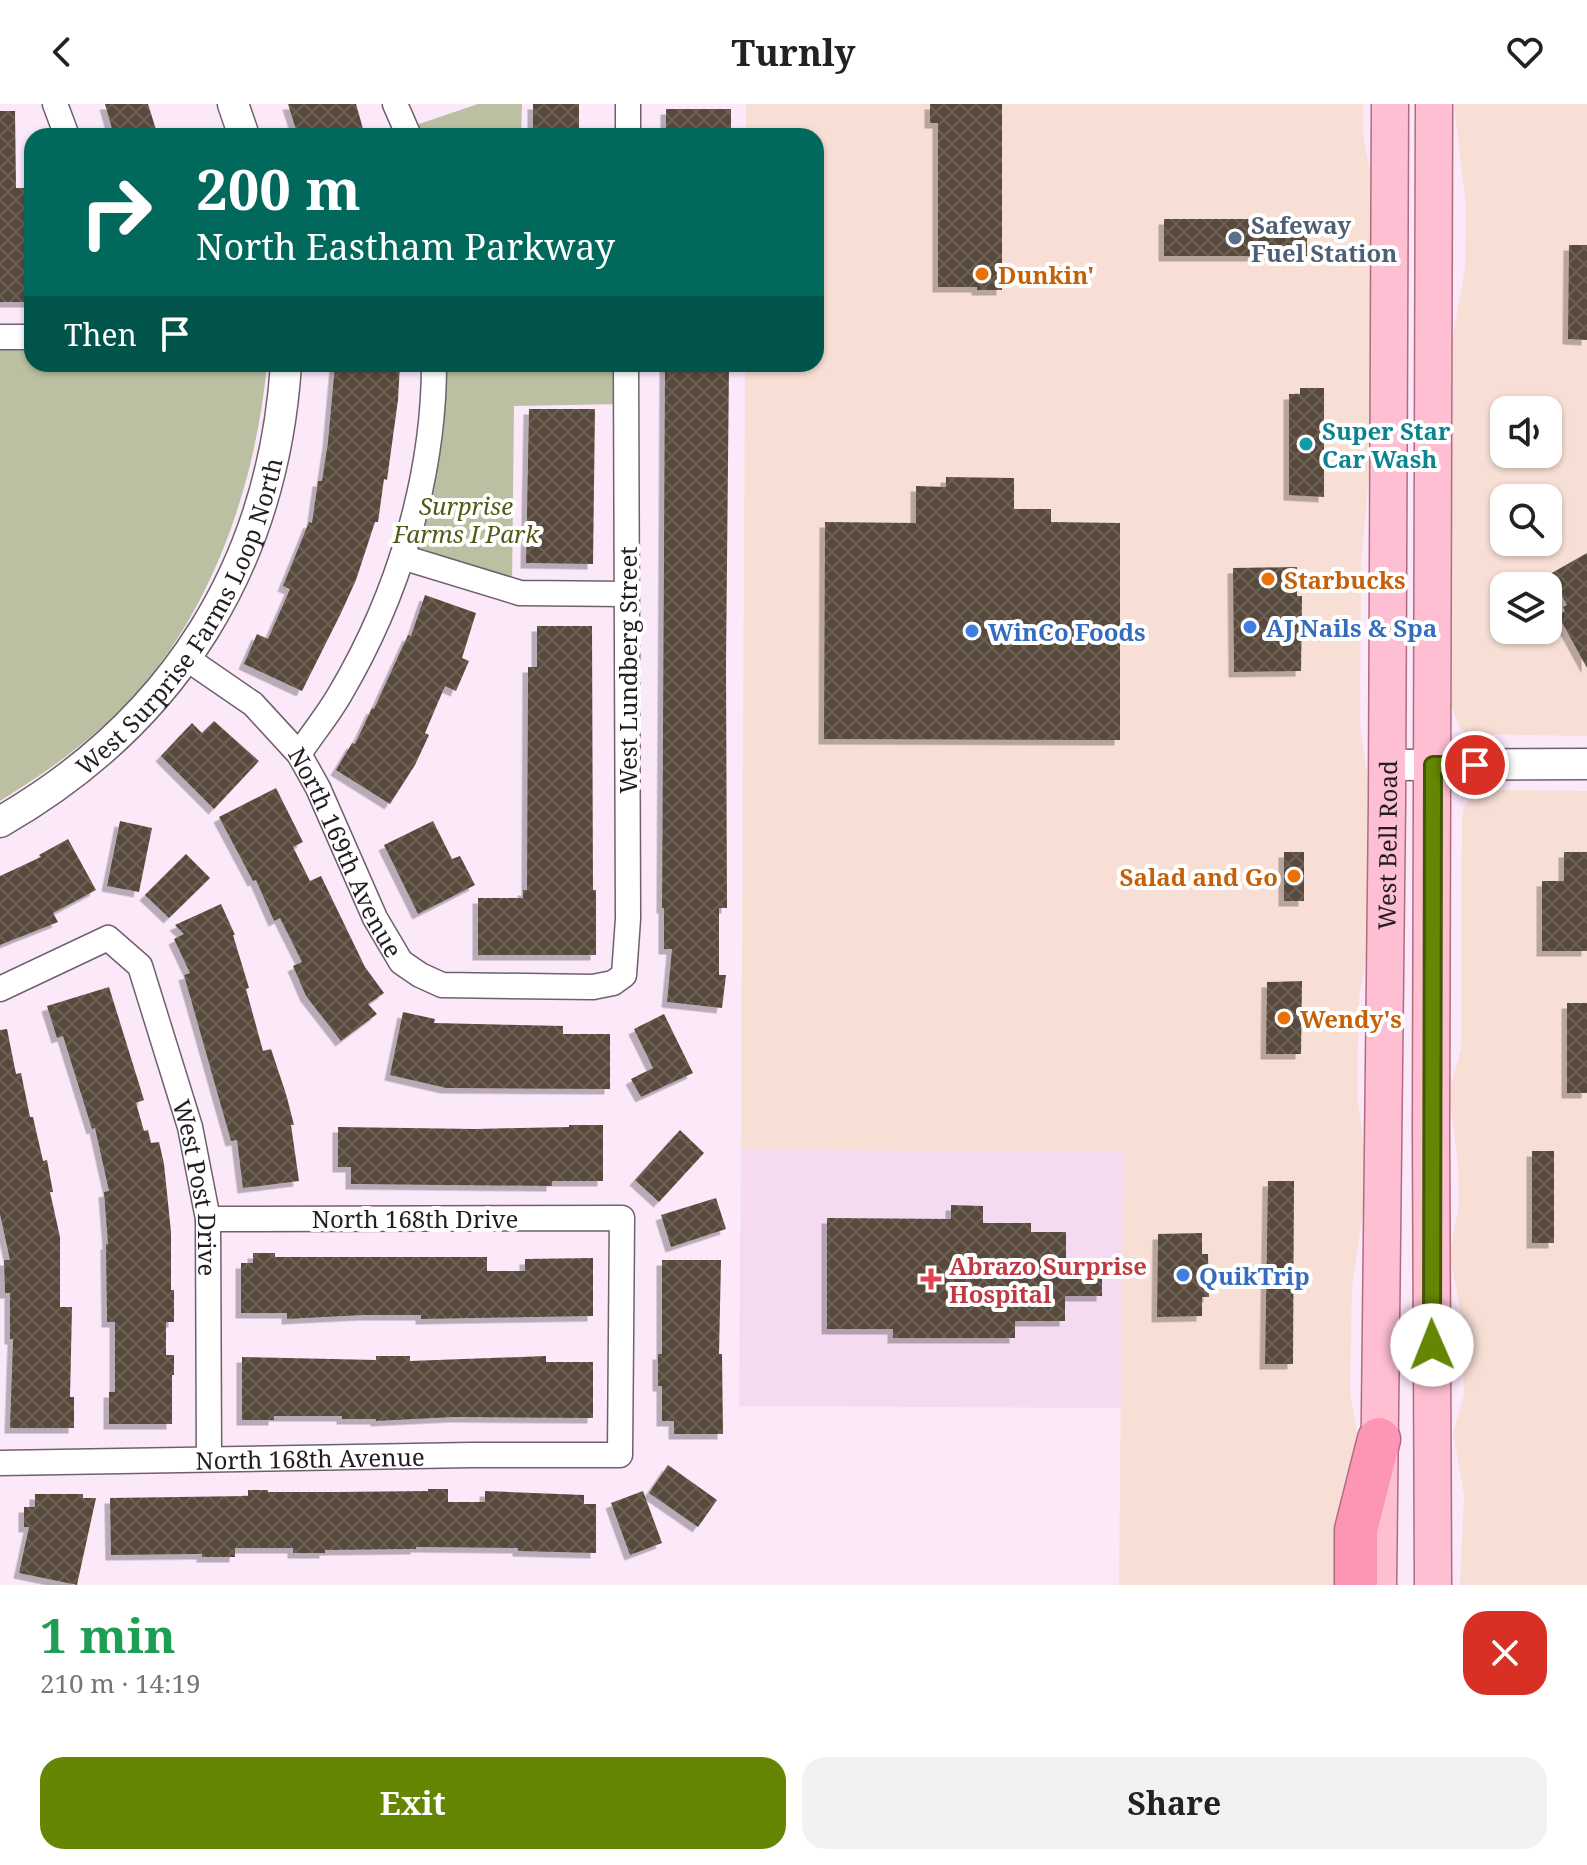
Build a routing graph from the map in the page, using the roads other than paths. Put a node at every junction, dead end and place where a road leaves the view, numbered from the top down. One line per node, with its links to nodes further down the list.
1 (55, 104): 8 (street)
2 (233, 104): 9 (street)
3 (395, 104): 10 (street)
4 (628, 104): 11 (street)
5 (1390, 104): 12 (main road, West Bell Road)
6 (1411, 104): 13 (main road)
7 (1434, 104): 13 (main road, West Bell Road)
8 (64, 128)
9 (241, 128)
10 (406, 128)
11 (628, 128)
12 (1389, 160): 14 (main road); 25 (main road, West Bell Road)
13 (1434, 161): 14 (main road, West Bell Road)
14 (1434, 312): 26 (main road, West Bell Road)
15 (0, 337): 16 (street)
16 (24, 337)
17 (285, 372): 22 (street, West Surprise Farms Loop North)
18 (433, 372): 20 (street)
19 (626, 372): 21 (street, West Lundberg Street)
20 (402, 557): 21 (street); 23 (street)
21 (627, 594): 29 (street, West Lundberg Street)
22 (186, 658): 23 (street, North 169th Avenue); 27 (street, West Surprise Farms Loop North)
23 (299, 754): 29 (street, North 169th Avenue)
24 (1587, 764): 26 (street)
25 (1387, 765): 26 (street); 28 (main road, West Bell Road)
26 (1433, 765): 32 (main road, West Bell Road)
27 (0, 822)
28 (1385, 948): 31 (main road, West Bell Road); 32 (main road)
29 (624, 975)
30 (0, 989): 33 (street, West Post Drive)
31 (1384, 1128): 34 (main road); 35 (main road, West Bell Road)
32 (1431, 1130): 34 (main road, West Bell Road)
33 (208, 1219): 36 (street, North 168th Drive); 37 (street, West Post Drive)
34 (1432, 1368): 41 (main road, West Bell Road)
35 (1379, 1439): 39 (highway); 40 (main road, West Bell Road)
36 (620, 1455): 37 (street, North 168th Avenue)
37 (209, 1459): 38 (street, North 168th Avenue)
38 (0, 1463)
39 (1356, 1585)
40 (1378, 1585)
41 (1433, 1585)

